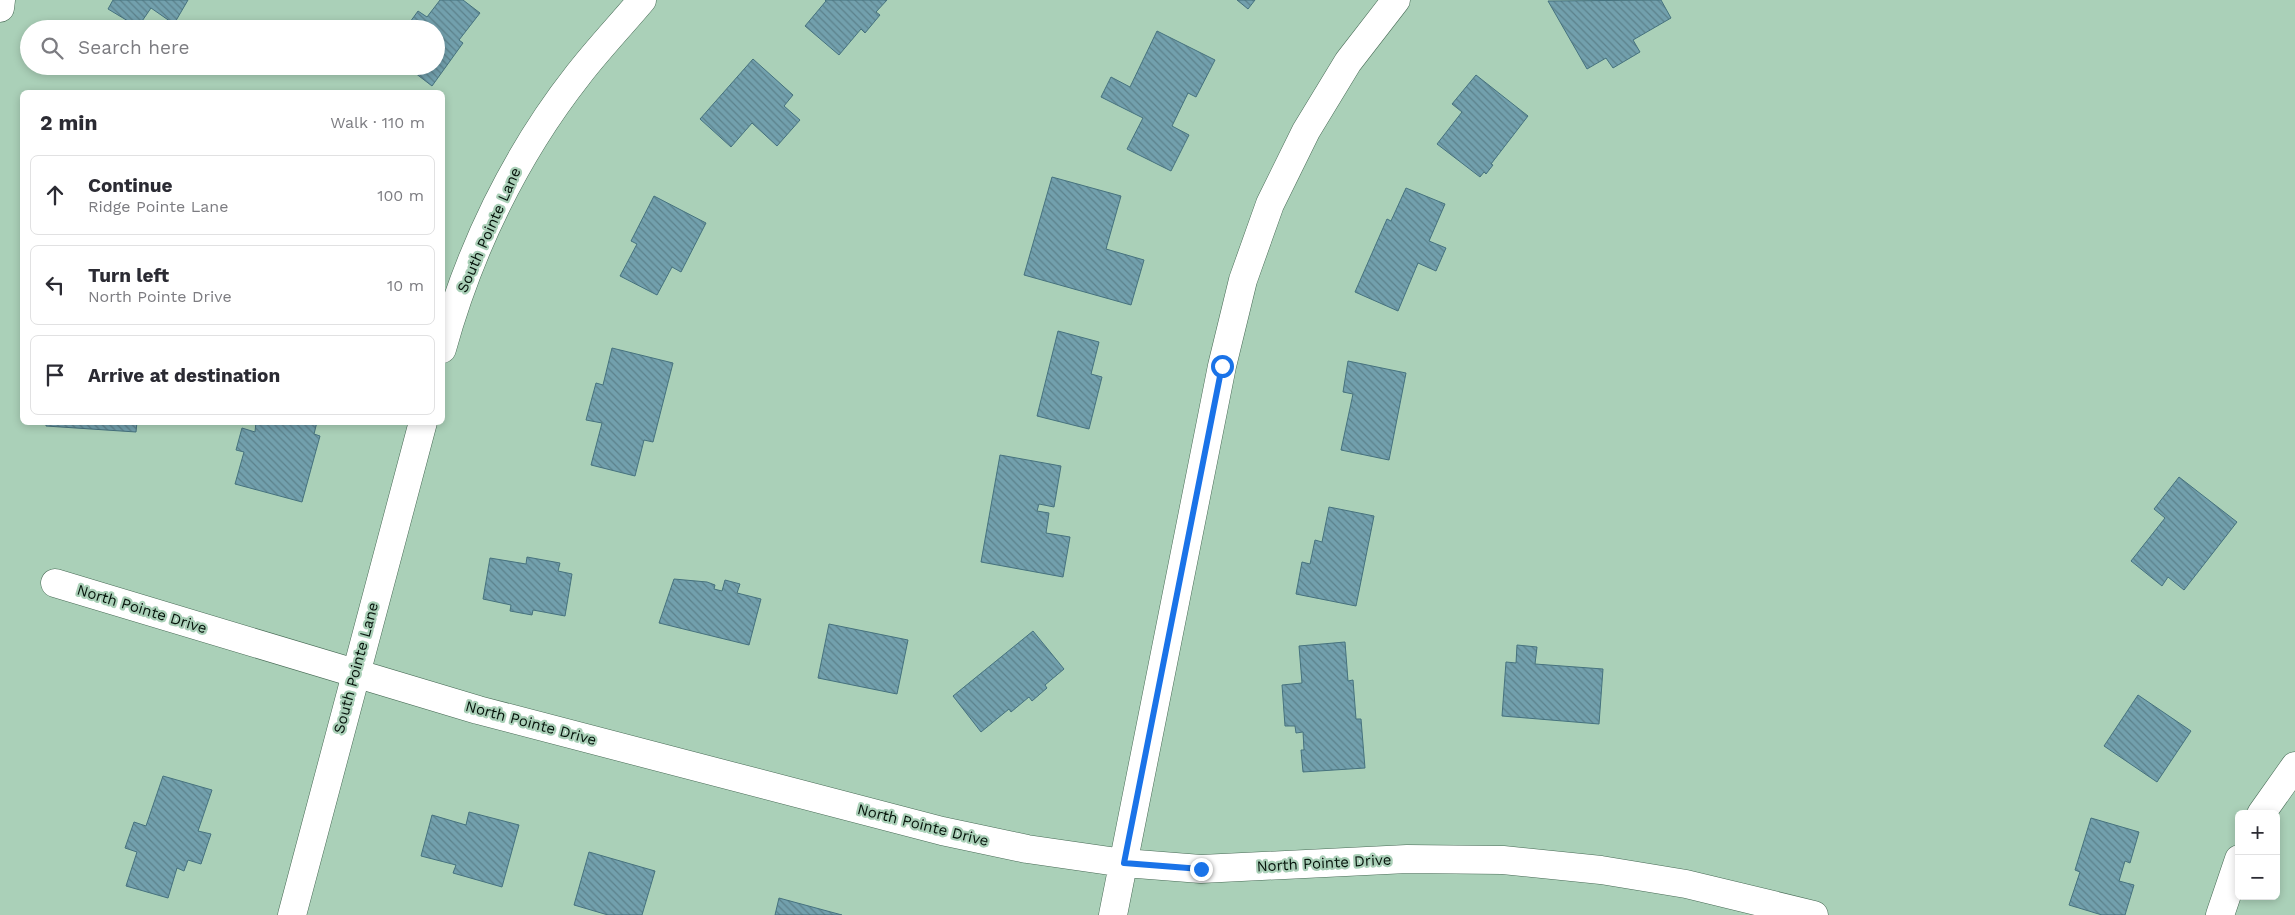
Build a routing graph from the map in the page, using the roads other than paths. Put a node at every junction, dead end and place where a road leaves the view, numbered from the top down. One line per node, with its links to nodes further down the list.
1 (1, 0): 4 (street)
2 (642, 0): 5 (street, South Pointe Lane)
3 (1396, 0): 11 (street)
4 (0, 8)
5 (445, 340)
6 (421, 425): 8 (street, South Pointe Lane)
7 (55, 583): 8 (street, North Pointe Drive)
8 (354, 673): 11 (street, North Pointe Drive); 13 (street, South Pointe Lane)
9 (2295, 766): 10 (street)
10 (2264, 810)
11 (1124, 863): 14 (street); 15 (street, North Pointe Drive)
12 (2235, 871): 16 (street)
13 (292, 915)
14 (1114, 915)
15 (1814, 915)
16 (2220, 915)

